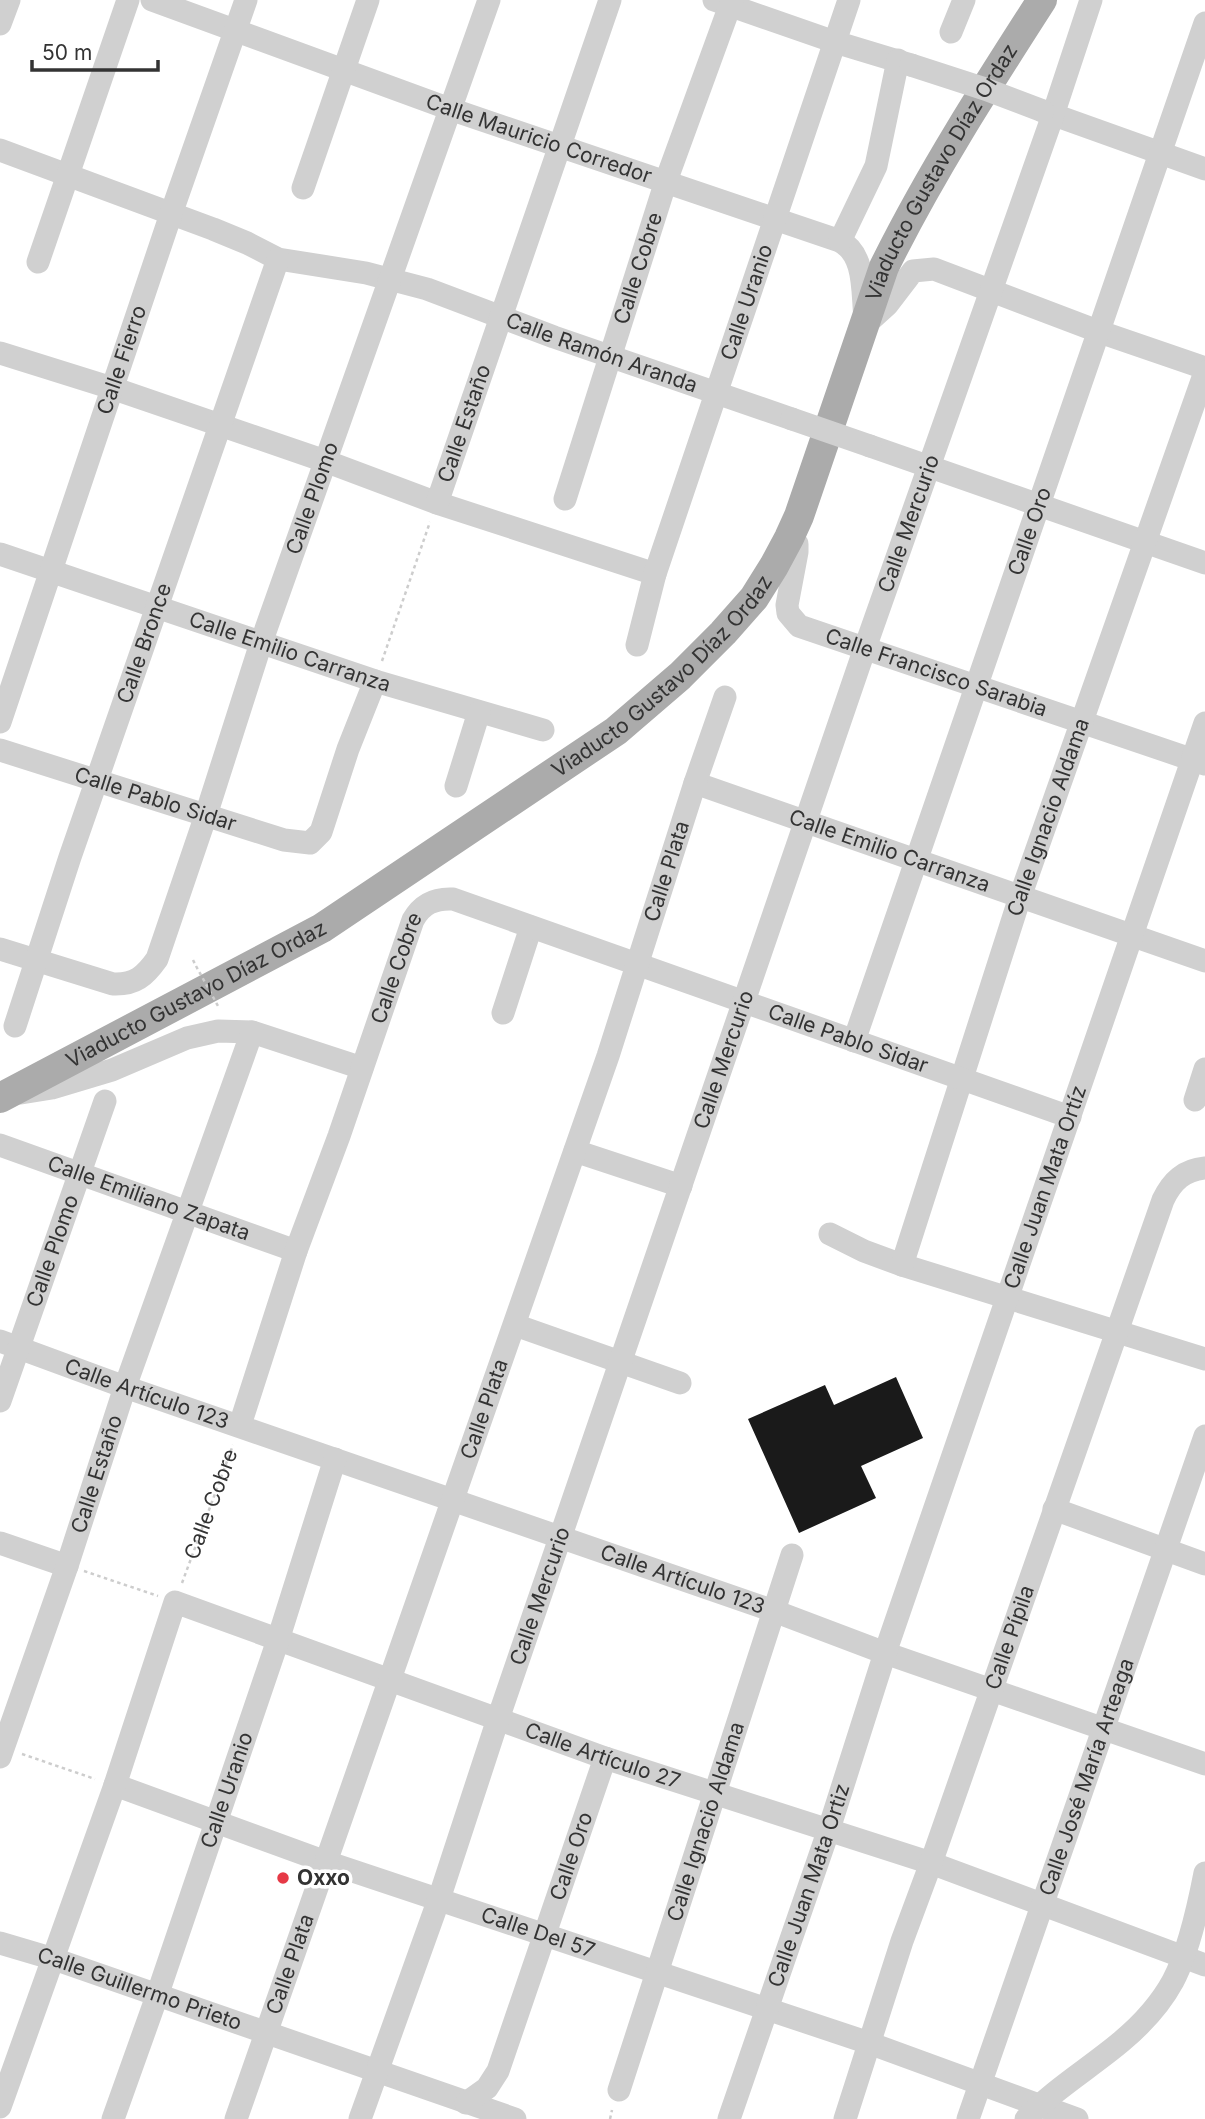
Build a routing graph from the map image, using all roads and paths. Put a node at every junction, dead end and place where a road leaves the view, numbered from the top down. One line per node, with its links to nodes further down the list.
1 (9, 0): 14 (street)
2 (128, 0): 26 (street)
3 (152, 0): 15 (street, Calle Mauricio Corredor)
4 (246, 0): 15 (street, Calle Fierro)
5 (368, 0): 19 (street)
6 (489, 0): 20 (street, Calle Plomo)
7 (610, 0): 22 (street, Calle Estaño)
8 (849, 0): 17 (street, Calle Uranio)
9 (964, 0): 16 (street)
10 (1042, 0): 37 (main road, Viaducto Gustavo Díaz Ordaz)
11 (1091, 0): 21 (street, Calle Mercurio)
12 (726, 2): 17 (street); 27 (street, Calle Cobre)
13 (1205, 23): 24 (street, Calle Oro)
14 (0, 24)
15 (235, 30): 19 (street, Calle Mauricio Corredor); 29 (street, Calle Fierro)
16 (951, 32)
17 (835, 42): 18 (street); 30 (street, Calle Uranio)
18 (904, 63): 21 (street, bridge); 31 (street)
19 (344, 70): 20 (street, Calle Mauricio Corredor); 28 (street)
20 (450, 109): 22 (street, Calle Mauricio Corredor); 34 (street, Calle Plomo)
21 (1048, 113): 24 (street); 35 (street, Calle Mercurio)
22 (559, 145): 27 (street, Calle Mauricio Corredor); 36 (street, Calle Estaño)
23 (0, 150): 26 (street, Calle Ramón Aranda)
24 (1159, 154): 25 (street); 38 (street, Calle Oro)
25 (1205, 169)
26 (68, 174): 29 (street, Calle Ramón Aranda); 33 (street)
27 (666, 181): 30 (street, Calle Mauricio Corredor); 39 (street, Calle Cobre)
28 (303, 188)
29 (171, 214): 32 (street, Calle Ramón Aranda); 42 (street, Calle Fierro)
30 (774, 218): 31 (street, Calle Mauricio Corredor); 43 (street, Calle Uranio)
31 (841, 241): 37 (street)
32 (278, 260): 34 (street, Calle Ramón Aranda); 44 (street, Calle Bronce)
33 (38, 262)
34 (390, 278): 36 (street, Calle Ramón Aranda); 45 (street, Calle Plomo)
35 (992, 291): 37 (street); 38 (street); 46 (street, Calle Mercurio)
36 (501, 318): 39 (street, Calle Ramón Aranda); 48 (street, Calle Estaño)
37 (866, 324): 50 (main road, Viaducto Gustavo Díaz Ordaz)
38 (1100, 332): 41 (street); 49 (street, Calle Oro)
39 (610, 357): 43 (street, Calle Ramón Aranda); 47 (street, Calle Cobre)
40 (3, 359): 42 (street)
41 (1205, 370): 51 (street, Calle Ignacio Aldama)
42 (112, 388): 44 (street); 54 (street, Calle Fierro)
43 (715, 393): 46 (street, Calle Ramón Aranda, bridge); 55 (street, Calle Uranio)
44 (220, 424): 45 (street); 56 (street, Calle Bronce)
45 (325, 461): 48 (street); 57 (street, Calle Plomo)
46 (928, 467): 49 (street, Calle Ramón Aranda); 59 (street, Calle Mercurio)
47 (565, 499)
48 (437, 503): 55 (street); 60 (path, Calle Estaño)
49 (1039, 505): 51 (street, Calle Ramón Aranda); 61 (street, Calle Oro)
50 (789, 538): 59 (street, Calle Francisco Sarabia); 94 (main road, Viaducto Gustavo Díaz Ordaz)
51 (1144, 542): 53 (street, Calle Ramón Aranda); 65 (street, Calle Ignacio Aldama)
52 (0, 554): 54 (street, Calle Emilio Carranza)
53 (1205, 564)
54 (52, 571): 56 (street, Calle Emilio Carranza); 64 (street, Calle Fierro)
55 (654, 574): 58 (street, Calle Uranio)
56 (158, 607): 57 (street, Calle Emilio Carranza); 70 (street, Calle Bronce)
57 (261, 643): 60 (street, Calle Emilio Carranza); 73 (street, Calle Plomo)
58 (637, 645)
59 (865, 648): 61 (street, Calle Francisco Sarabia); 74 (street, Calle Mercurio)
60 (375, 681): 63 (street, Calle Emilio Carranza); 73 (street, Calle Pablo Sidar)
61 (976, 685): 65 (street, Calle Francisco Sarabia); 75 (street, Calle Oro)
62 (725, 696): 71 (street, Calle Plata)
63 (479, 712): 67 (street, Calle Emilio Carranza); 72 (street)
64 (0, 722)
65 (1081, 722): 69 (street, Calle Francisco Sarabia); 76 (street, Calle Ignacio Aldama)
66 (1205, 723): 69 (street, Calle Juan Mata Ortíz)
67 (543, 730)
68 (0, 750): 70 (street, Calle Pablo Sidar)
69 (1199, 762): 79 (street, Calle Juan Mata Ortíz)
70 (97, 780): 73 (street, Calle Pablo Sidar); 81 (street, Calle Bronce)
71 (695, 783): 74 (street, Calle Emilio Carranza); 84 (street, Calle Plata)
72 (456, 786)
73 (206, 815): 81 (street, Calle Plomo)
74 (807, 822): 75 (street, Calle Emilio Carranza); 85 (street, Calle Mercurio)
75 (915, 860): 76 (street, Calle Emilio Carranza); 90 (street, Calle Oro)
76 (1020, 897): 79 (street, Calle Emilio Carranza); 93 (street, Calle Ignacio Aldama)
77 (427, 903): 78 (street, Calle Pablo Sidar); 91 (street, Calle Cobre)
78 (531, 927): 84 (street, Calle Pablo Sidar); 87 (street)
79 (1132, 936): 83 (street, Calle Emilio Carranza); 97 (street, Calle Juan Mata Ortíz)
80 (0, 949): 81 (street)
81 (36, 960): 88 (street, Calle Bronce)
82 (193, 960): 86 (path, bridge)
83 (1205, 961)
84 (638, 965): 85 (street, Calle Pablo Sidar); 99 (street, Calle Plata)
85 (744, 1002): 90 (street, Calle Pablo Sidar); 102 (street, Calle Mercurio)
86 (218, 1006)
87 (503, 1013)
88 (15, 1026)
89 (252, 1032): 91 (street); 94 (street); 103 (street, Calle Estaño)
90 (854, 1041): 93 (street, Calle Pablo Sidar)
91 (362, 1068): 105 (street, Calle Cobre)
92 (1205, 1069): 95 (street)
93 (961, 1078): 97 (street, Calle Pablo Sidar); 106 (street, Calle Ignacio Aldama)
94 (2, 1097)
95 (1195, 1100)
96 (105, 1101): 101 (street, Calle Plomo)
97 (1070, 1117): 107 (street, Calle Juan Mata Ortíz)
98 (0, 1145): 101 (street, Calle Emiliano Zapata)
99 (575, 1151): 102 (street); 108 (street, Calle Plata)
100 (1199, 1169): 109 (street, Calle Pípila)
101 (79, 1171): 103 (street, Calle Emiliano Zapata); 110 (street, Calle Plomo)
102 (681, 1186): 112 (street, Calle Mercurio)
103 (189, 1213): 105 (street, Calle Emiliano Zapata); 114 (street, Calle Estaño)
104 (830, 1234): 106 (street)
105 (296, 1251): 116 (street, Calle Cobre)
106 (902, 1265): 107 (street)
107 (1008, 1298): 109 (street); 130 (street, Calle Juan Mata Ortíz)
108 (515, 1325): 112 (street); 119 (street, Calle Plata)
109 (1115, 1331): 111 (street); 120 (street, Calle Pípila)
110 (9, 1345): 114 (street, Calle Artículo 123); 115 (street, Calle Plomo)
111 (1205, 1359)
112 (621, 1363): 113 (street); 121 (street, Calle Mercurio)
113 (680, 1383)
114 (125, 1387): 116 (street, Calle Artículo 123); 126 (street, Calle Estaño)
115 (0, 1401)
116 (240, 1425): 118 (street, Calle Artículo 123); 127 (path, Calle Cobre)
117 (1205, 1436): 123 (street, Calle José María Arteaga)
118 (335, 1459): 119 (street, Calle Artículo 123); 129 (street, Calle Uranio)
119 (453, 1500): 121 (street, Calle Artículo 123); 131 (street, Calle Plata)
120 (1054, 1510): 123 (street); 132 (street, Calle Pípila)
121 (560, 1539): 128 (street, Calle Artículo 123); 133 (street, Calle Mercurio)
122 (0, 1543): 126 (street)
123 (1166, 1551): 125 (street); 134 (street, Calle José María Arteaga)
124 (792, 1555): 128 (street, Calle Ignacio Aldama)
125 (1205, 1563)
126 (68, 1566): 127 (path); 135 (street, Calle Estaño)
127 (175, 1602): 129 (street, Calle Artículo 27); 138 (street)
128 (774, 1611): 130 (street, Calle Artículo 123); 139 (street, Calle Ignacio Aldama)
129 (278, 1640): 131 (street, Calle Artículo 27); 140 (street, Calle Uranio)
130 (885, 1653): 132 (street, Calle Artículo 123); 141 (street, Calle Juan Mata Ortiz)
131 (390, 1681): 133 (street, Calle Artículo 27); 142 (street, Calle Plata)
132 (992, 1689): 134 (street, Calle Artículo 123); 143 (street, Calle Pípila)
133 (498, 1719): 136 (street, Calle Artículo 27); 145 (street, Calle Mercurio)
134 (1105, 1728): 137 (street, Calle Artículo 123); 146 (street, Calle José María Arteaga)
135 (1, 1751): 138 (path)
136 (605, 1758): 139 (street, Calle Artículo 27); 147 (street, Calle Oro)
137 (1205, 1764)
138 (115, 1785): 140 (street, Calle Del 57); 150 (street)
139 (715, 1795): 141 (street, Calle Artículo 27); 152 (street, Calle Ignacio Aldama)
140 (216, 1822): 142 (street, Calle Del 57); 153 (street, Calle Uranio)
141 (829, 1829): 143 (street, Calle Artículo 27); 154 (street, Calle Juan Mata Ortiz)
142 (326, 1862): 145 (street, Calle Del 57); 155 (street, Calle Plata)
143 (931, 1863): 146 (street, Calle Artículo 27); 156 (street, Calle Pípila)
144 (1205, 1873): 149 (street)
145 (439, 1899): 147 (street, Calle Del 57); 157 (street, Calle Mercurio)
146 (1043, 1904): 149 (street, Calle Artículo 27); 158 (street, Calle José María Arteaga)
147 (545, 1937): 152 (street, Calle Del 57); 161 (street, Calle Oro)
148 (0, 1943): 150 (street, Calle Guillermo Prieto)
149 (1182, 1957): 151 (street, Calle Artículo 27); 162 (street)
150 (54, 1959): 153 (street, Calle Guillermo Prieto); 160 (street)
151 (1205, 1965)
152 (656, 1972): 154 (street, Calle Del 57); 159 (street, Calle Ignacio Aldama)
153 (157, 1996): 155 (street, Calle Guillermo Prieto); 163 (street, Calle Uranio)
154 (767, 2009): 156 (street, Calle Del 57); 167 (street, Calle Juan Mata Ortiz)
155 (265, 2034): 157 (street, Calle Guillermo Prieto); 164 (street, Calle Plata)
156 (869, 2043): 158 (street, Calle Del 57); 168 (street, Calle Pípila)
157 (378, 2072): 161 (street, Calle Guillermo Prieto); 165 (street, Calle Mercurio)
158 (980, 2083): 162 (street, Calle Del 57); 169 (street, Calle José María Arteaga)
159 (619, 2090)
160 (0, 2107)
161 (479, 2110): 166 (street, Calle Guillermo Prieto)
162 (1032, 2112): 170 (street, Calle Del 57)
163 (113, 2119)
164 (236, 2119)
165 (360, 2119)
166 (515, 2119)
167 (729, 2119)
168 (845, 2119)
169 (968, 2119)
170 (1077, 2119)

